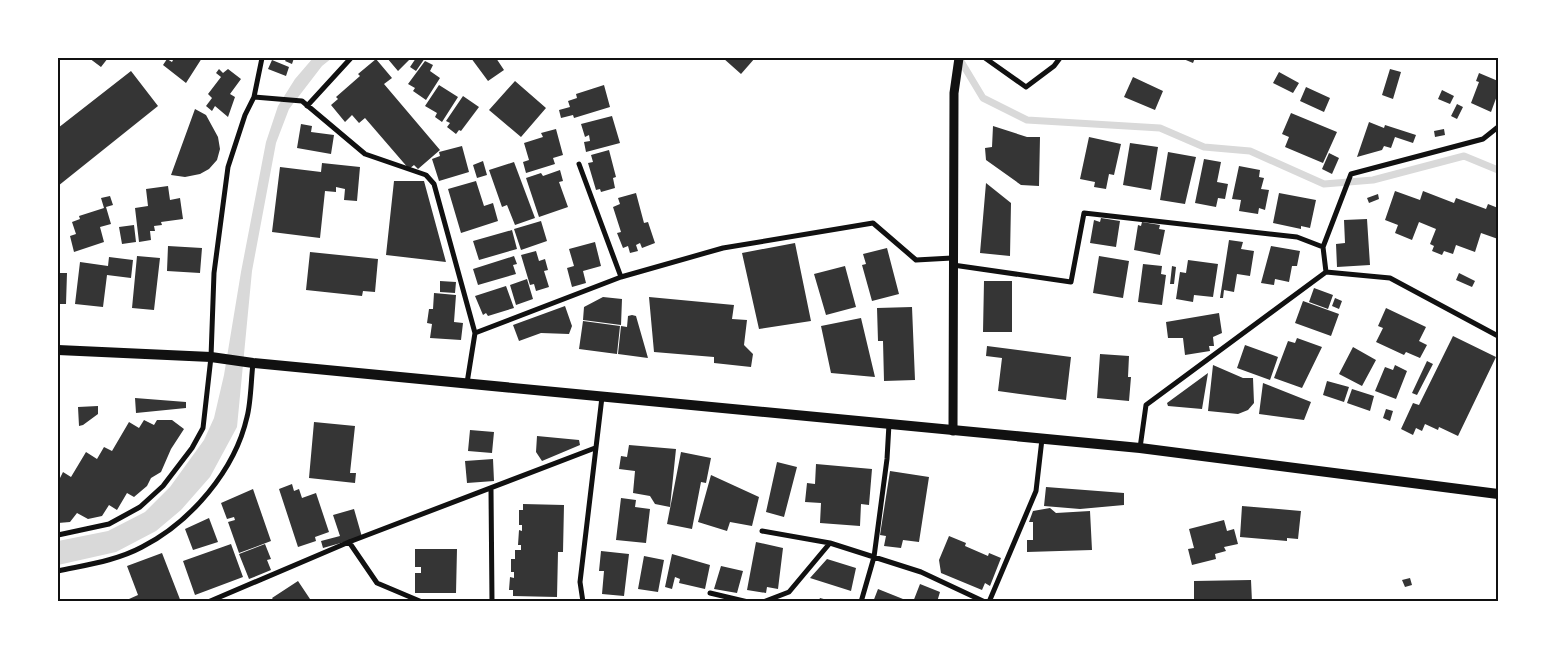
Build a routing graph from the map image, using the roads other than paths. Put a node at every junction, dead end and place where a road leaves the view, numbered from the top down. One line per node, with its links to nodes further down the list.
1 (351, 58): 7 (street)
2 (959, 58): 11 (street)
3 (985, 58): 4 (street)
4 (1060, 58)
5 (259, 59): 6 (street)
6 (254, 97): 7 (street); 17 (street)
7 (307, 106): 14 (street)
8 (1498, 127): 10 (street)
9 (579, 164): 13 (street)
10 (1323, 247): 11 (street); 12 (street)
11 (952, 261): 13 (street); 22 (street)
12 (1326, 272): 15 (street); 25 (street)
13 (621, 277): 14 (street)
14 (475, 333): 19 (street)
15 (1498, 336)
16 (58, 350): 17 (main road)
17 (211, 357): 18 (main road); 29 (street)
18 (253, 363): 19 (main road); 33 (street)
19 (467, 384): 20 (main road)
20 (602, 397): 21 (main road); 24 (street)
21 (889, 424): 22 (main road); 32 (street)
22 (953, 431): 23 (main road)
23 (1042, 439): 25 (main road); 43 (street)
24 (594, 448): 26 (street); 38 (street)
25 (1140, 448): 27 (main road)
26 (491, 489): 30 (street); 37 (street)
27 (1498, 494)
28 (762, 531): 31 (street)
29 (58, 535)
30 (349, 542): 35 (street); 36 (street)
31 (830, 543): 32 (street); 40 (street)
32 (874, 557): 41 (street); 42 (street)
33 (58, 571)
34 (710, 593): 39 (street)
35 (208, 602)
36 (422, 602)
37 (492, 602)
38 (584, 602)
39 (748, 602)
40 (763, 602)
41 (860, 602)
42 (985, 602)
43 (989, 602)

